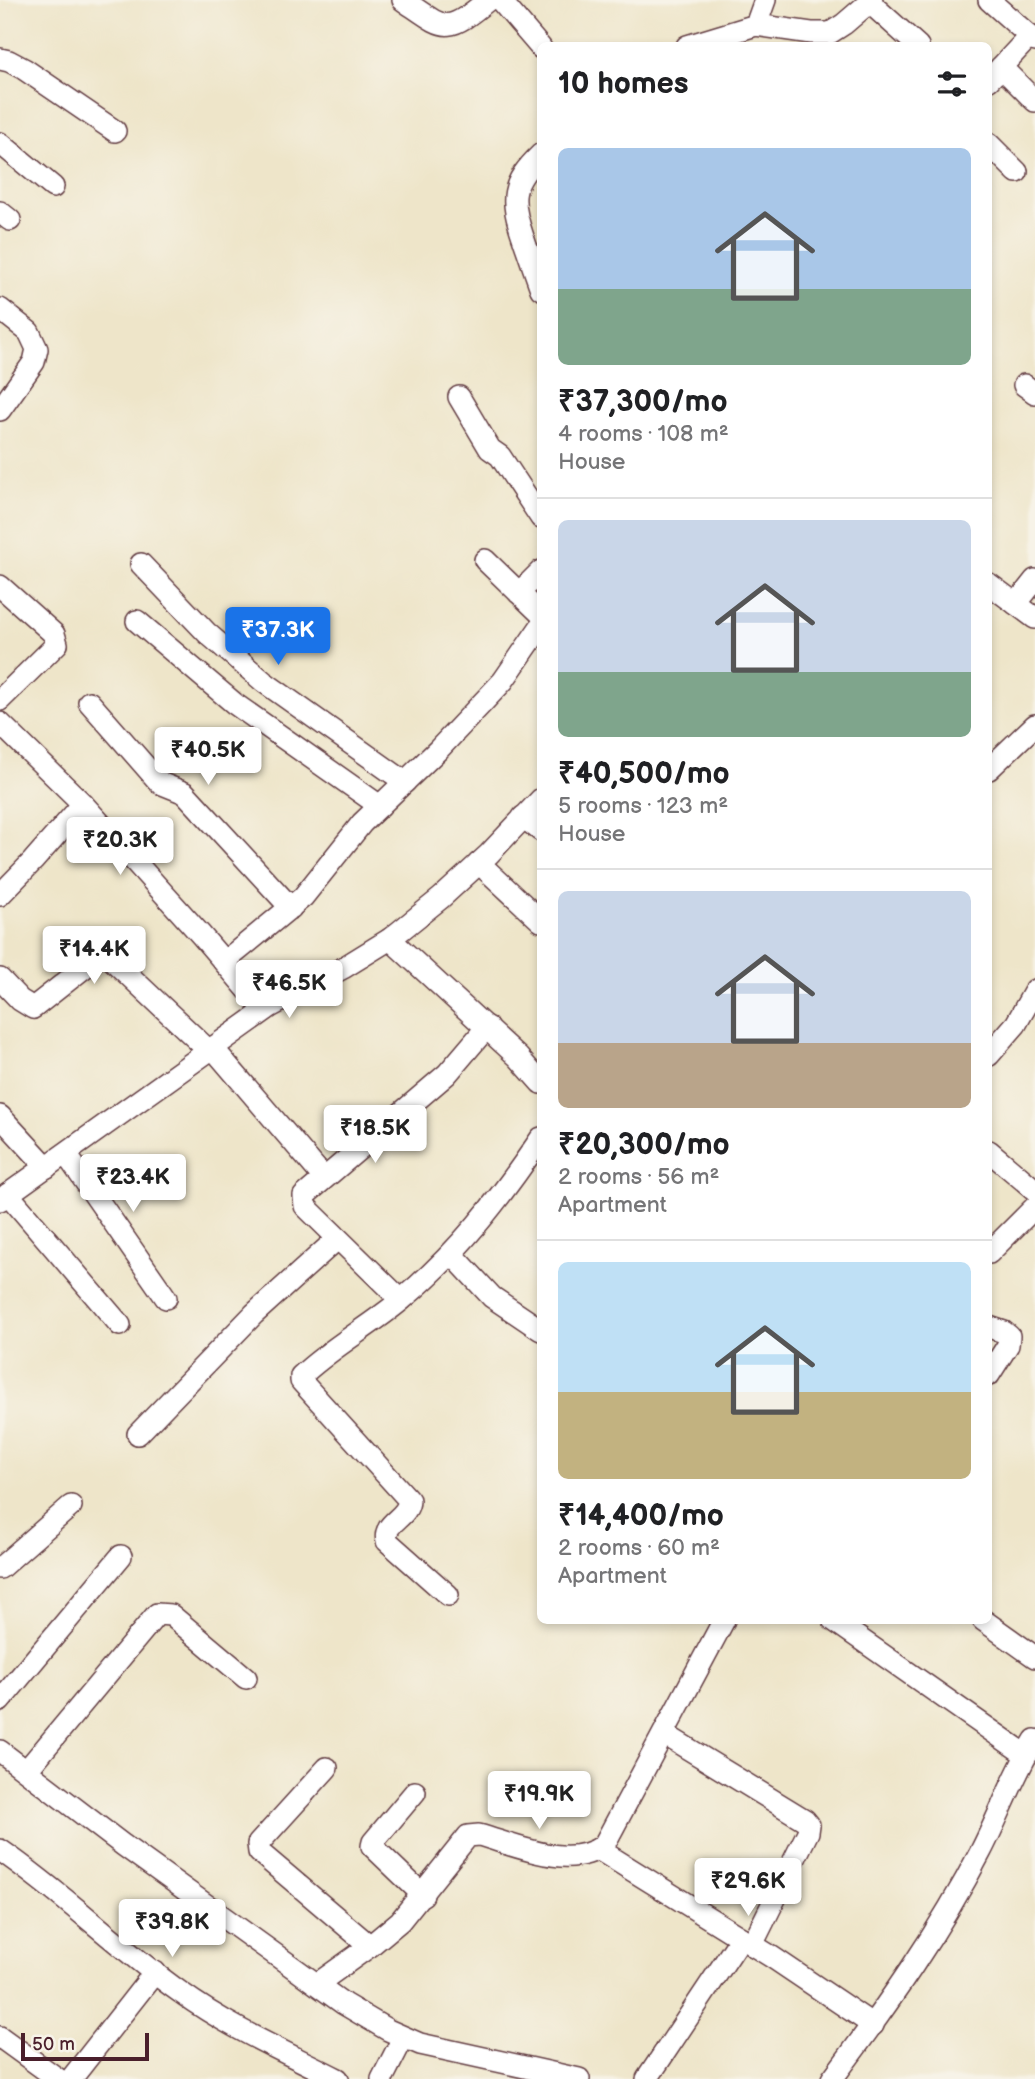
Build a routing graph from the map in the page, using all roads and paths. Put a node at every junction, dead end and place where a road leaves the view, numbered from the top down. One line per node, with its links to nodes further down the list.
1 (403, 0): 2 (street)
2 (488, 0)
3 (500, 0): 11 (street)
4 (765, 0): 7 (street)
5 (989, 0): 8 (street)
6 (871, 1): 7 (street); 10 (street)
7 (755, 25): 9 (street)
8 (1033, 38): 13 (street)
9 (700, 42)
10 (914, 42)
11 (537, 43)
12 (0, 59): 15 (street)
13 (995, 73): 14 (street)
14 (1035, 101)
15 (115, 131)
16 (0, 143): 20 (street)
17 (992, 147): 19 (street)
18 (537, 159): 21 (street)
19 (1017, 172)
20 (53, 187)
21 (537, 277)
22 (0, 309): 24 (street)
23 (459, 397): 25 (street)
24 (0, 410)
25 (537, 512)
26 (485, 561): 32 (street)
27 (141, 564): 43 (street)
28 (537, 575): 32 (street)
29 (1035, 580): 33 (street)
30 (0, 586): 38 (street)
31 (992, 586): 33 (street)
32 (519, 593): 34 (street)
33 (1016, 604): 35 (street)
34 (537, 610)
35 (1035, 618)
36 (137, 621): 46 (street)
37 (537, 632): 43 (street)
38 (0, 700)
39 (89, 702): 51 (street)
40 (0, 723): 45 (street)
41 (1035, 725): 42 (street)
42 (992, 760)
43 (405, 782): 46 (street)
44 (537, 803): 47 (street)
45 (83, 804): 50 (street); 54 (street)
46 (380, 806): 51 (street)
47 (523, 817): 48 (street); 49 (street)
48 (537, 828)
49 (479, 863): 52 (street); 53 (street)
50 (0, 895)
51 (291, 908): 54 (street)
52 (537, 917)
53 (390, 939): 57 (street); 58 (street)
54 (224, 962): 57 (street)
55 (0, 979): 59 (street)
56 (1035, 990): 60 (street)
57 (265, 1010): 59 (street)
58 (486, 1027): 61 (street); 67 (street)
59 (210, 1048): 64 (street); 67 (street)
60 (992, 1052)
61 (537, 1075)
62 (0, 1116): 66 (street)
63 (537, 1144): 73 (street)
64 (66, 1154): 66 (street); 74 (street)
65 (992, 1154): 68 (street)
66 (47, 1167): 69 (street)
67 (324, 1178): 71 (street)
68 (1035, 1191)
69 (4, 1197): 76 (street)
70 (1035, 1207): 72 (street)
71 (337, 1239): 75 (street); 80 (street)
72 (992, 1250)
73 (452, 1254): 75 (street); 77 (street)
74 (166, 1298)
75 (401, 1300): 84 (street)
76 (120, 1325)
77 (537, 1327)
78 (992, 1328): 79 (street)
79 (992, 1371)
80 (138, 1434)
81 (71, 1506): 83 (street)
82 (121, 1556): 90 (street)
83 (0, 1568)
84 (448, 1595)
85 (722, 1624): 91 (street)
86 (840, 1624): 93 (street)
87 (989, 1624): 88 (street)
88 (1035, 1657)
89 (246, 1678): 95 (street)
90 (0, 1701)
91 (664, 1734): 97 (street); 100 (street)
92 (0, 1751): 95 (street)
93 (1031, 1752): 104 (street)
94 (327, 1768): 101 (street)
95 (27, 1770): 103 (street)
96 (415, 1792): 99 (street)
97 (598, 1849): 99 (street); 100 (street)
98 (0, 1850): 102 (street)
99 (422, 1895): 101 (street)
100 (747, 1942): 104 (street); 112 (street)
101 (370, 1946): 103 (street)
102 (155, 1972): 108 (street); 109 (street)
103 (317, 1984): 106 (street)
104 (873, 2025): 113 (street)
105 (0, 2037): 107 (street)
106 (403, 2038): 110 (street); 111 (street)
107 (58, 2079)
108 (71, 2079)
109 (338, 2079)
110 (382, 2079)
111 (579, 2079)
112 (647, 2079)
113 (832, 2079)

